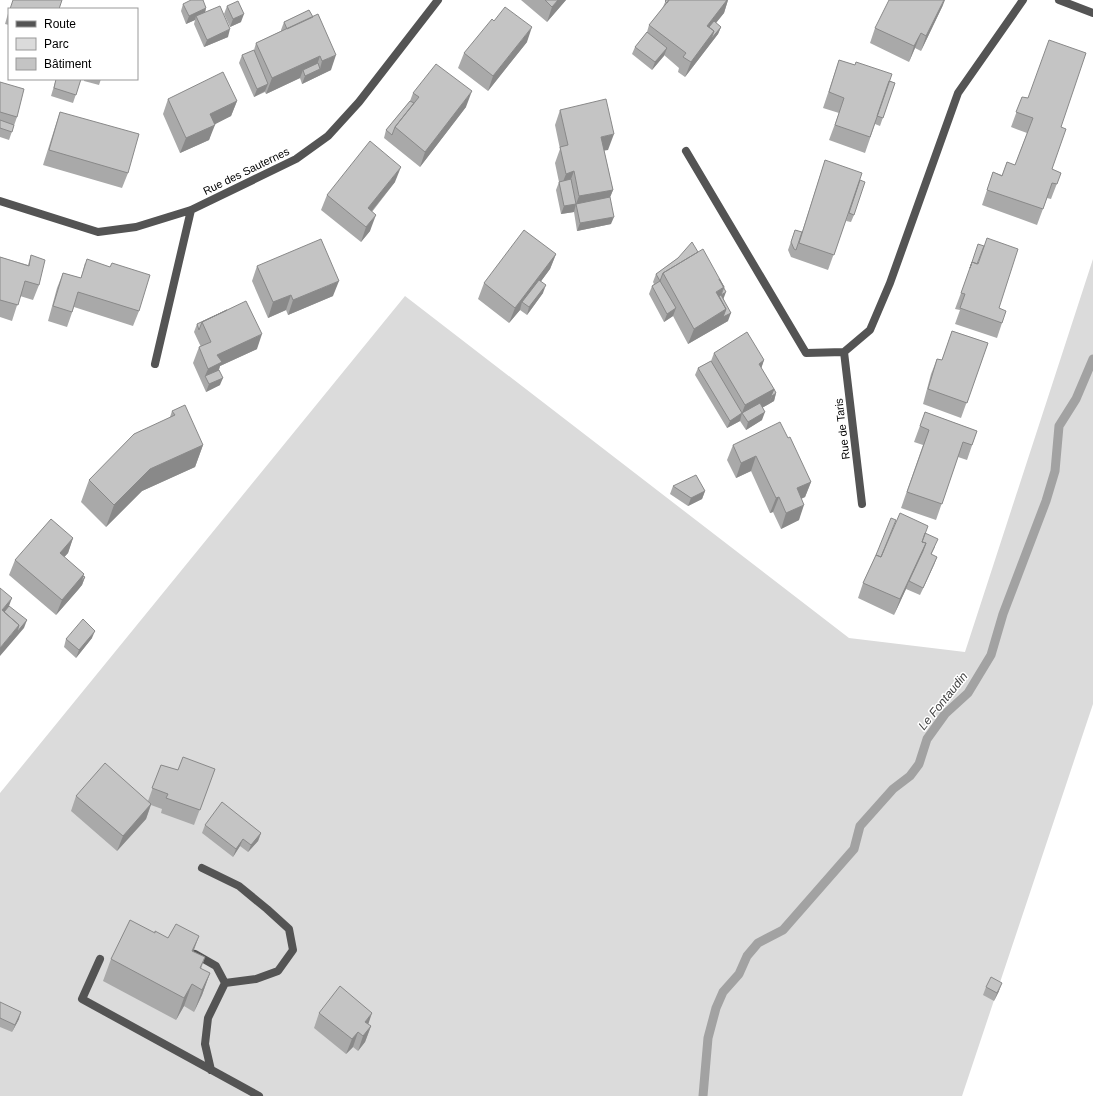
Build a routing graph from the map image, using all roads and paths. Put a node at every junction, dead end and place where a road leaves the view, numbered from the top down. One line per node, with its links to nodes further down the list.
1 (438, 0): 7 (street, Rue des Sauternes)
2 (1023, 0): 8 (street)
3 (1060, 0): 4 (street)
4 (1093, 13)
5 (686, 151): 8 (street)
6 (0, 201): 7 (street, Rue des Sauternes)
7 (191, 210): 9 (street)
8 (844, 352): 10 (street, Rue de Taris)
9 (155, 364)
10 (862, 504)
11 (202, 868): 14 (street)
12 (185, 948): 14 (street)
13 (100, 959): 15 (street)
14 (225, 983): 15 (street)
15 (211, 1070): 16 (street)
16 (259, 1096)

